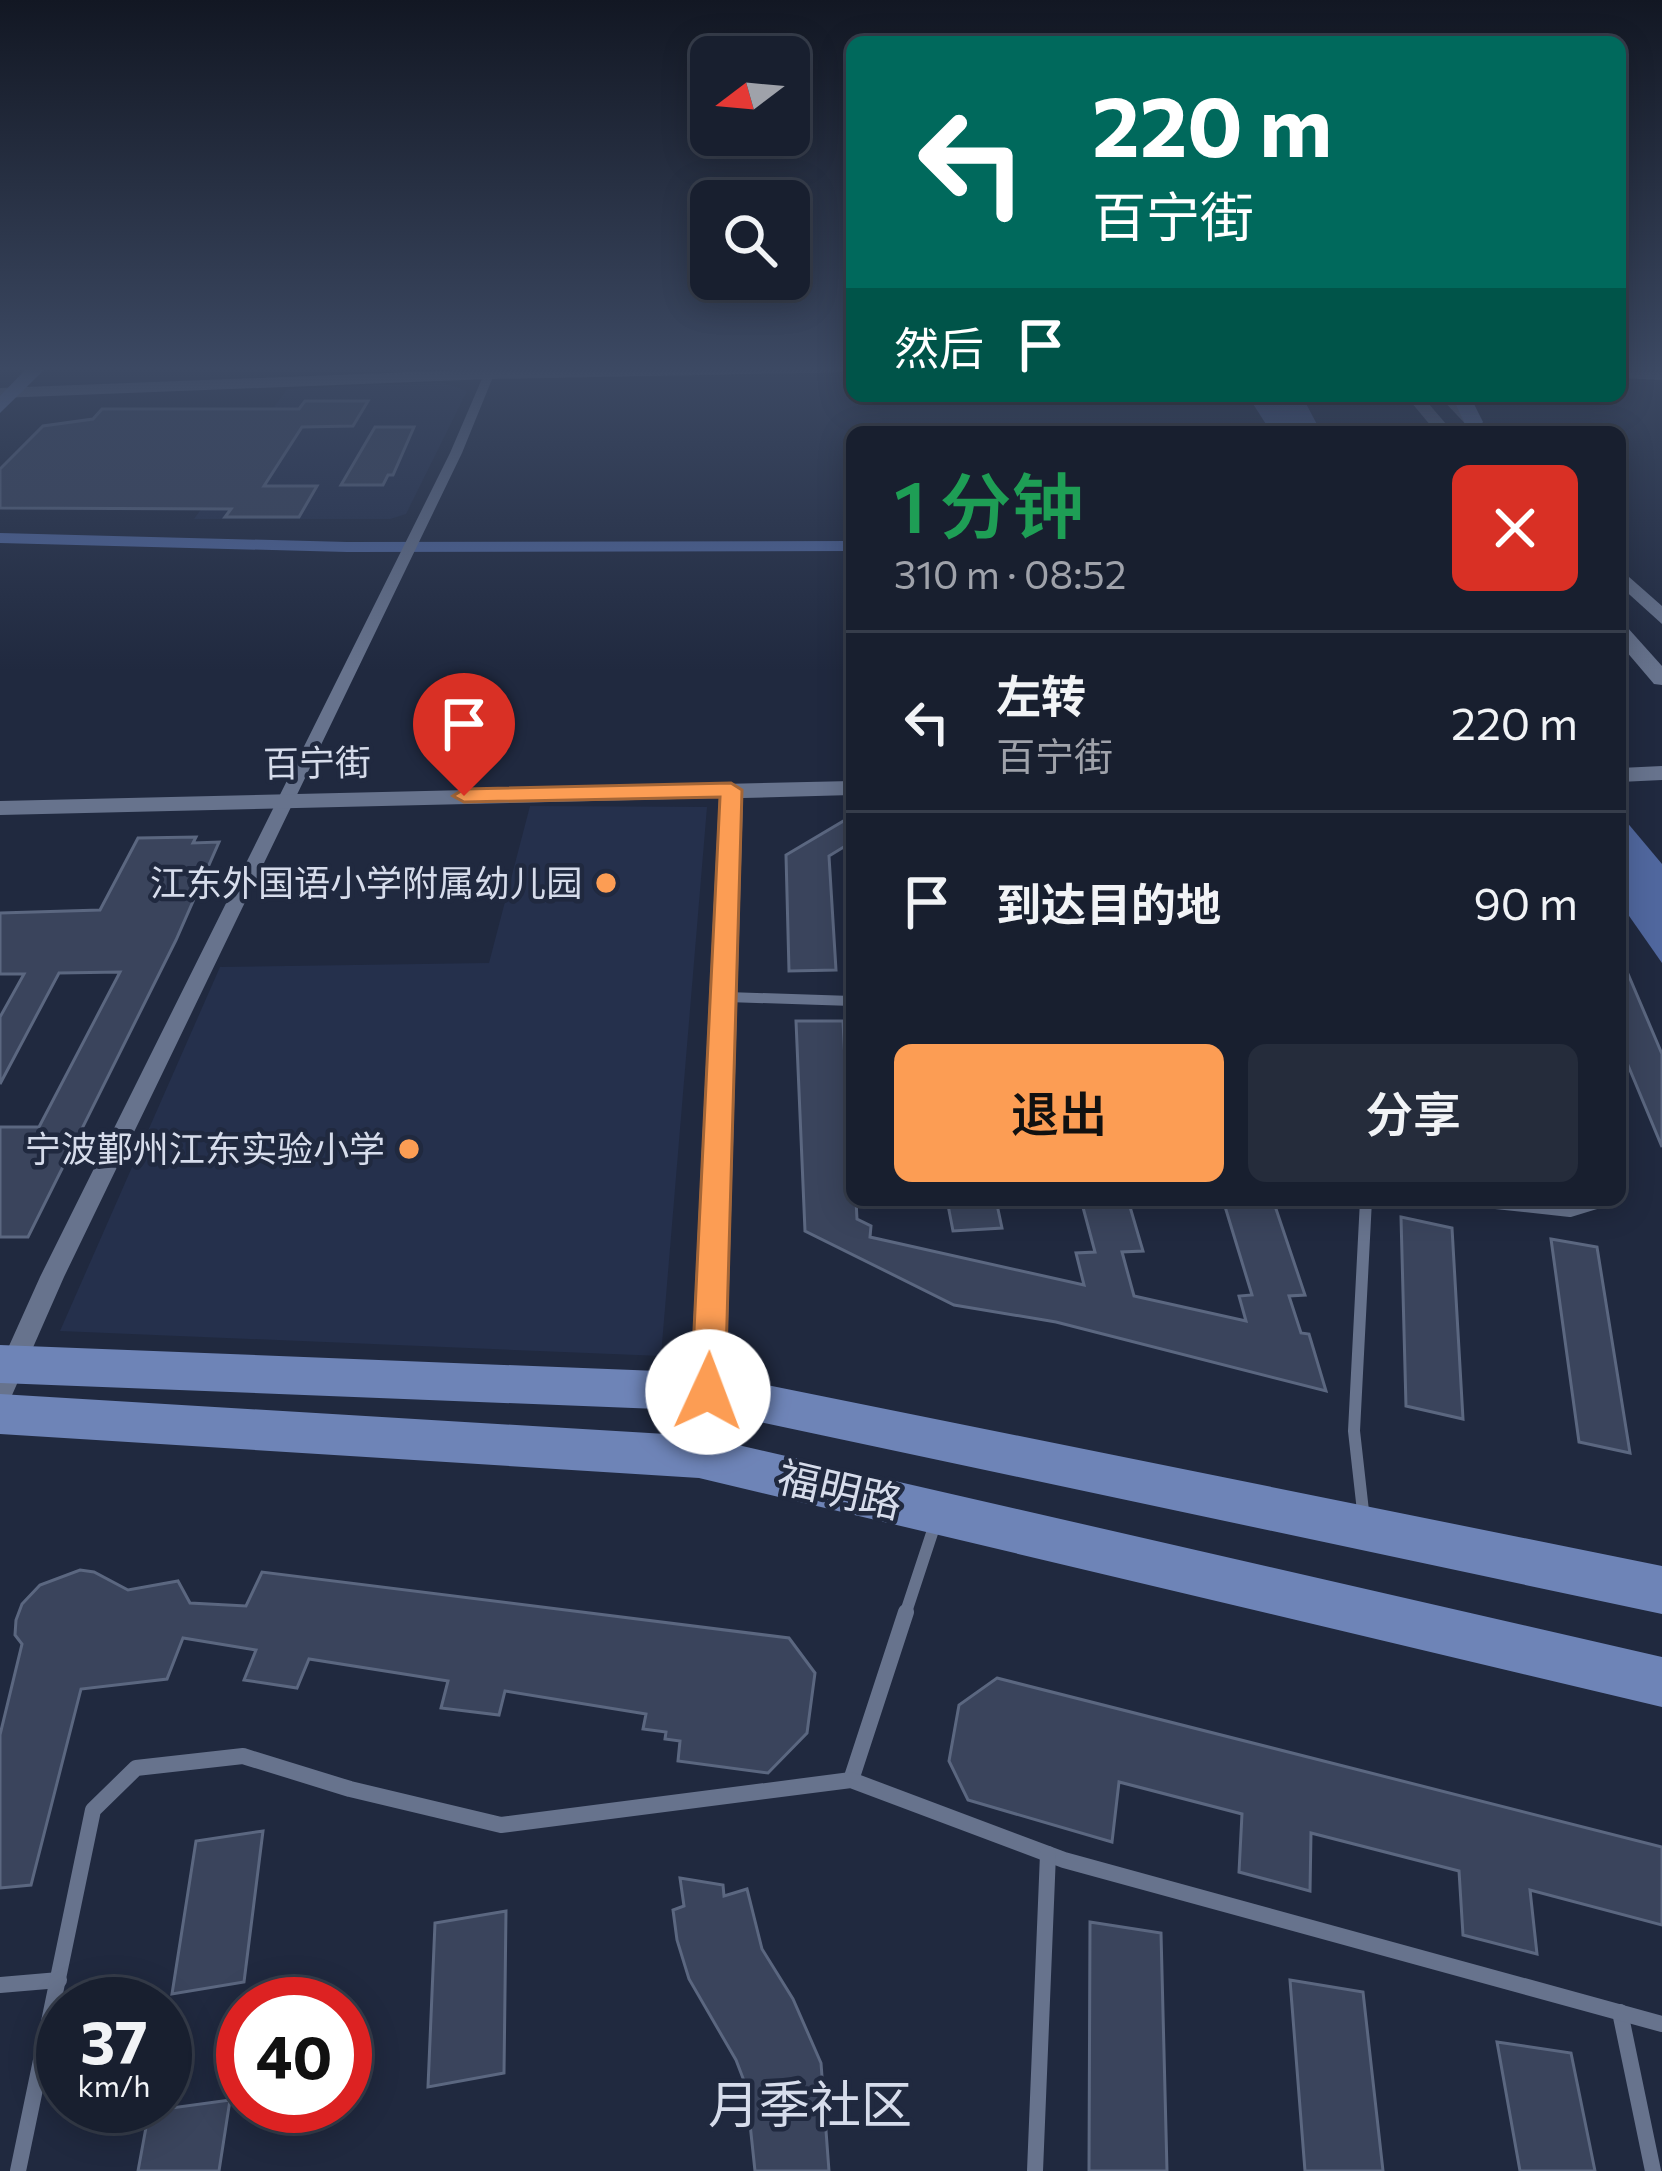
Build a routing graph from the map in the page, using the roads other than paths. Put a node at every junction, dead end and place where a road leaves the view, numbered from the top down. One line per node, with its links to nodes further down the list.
1 (446, 468): 10 (street)
2 (1626, 581): 3 (main road)
3 (1662, 618)
4 (1626, 638): 5 (main road)
5 (1662, 679)
6 (1662, 773): 7 (main road)
7 (1626, 775)
8 (846, 788): 9 (main road, 百宁街)
9 (731, 790): 10 (main road, 百宁街); 12 (main road)
10 (286, 799): 11 (main road, 百宁街); 17 (street)
11 (0, 808)
12 (723, 997): 13 (lane); 18 (main road)
13 (846, 1001)
14 (1366, 1206): 22 (lane)
15 (1523, 1206): 16 (lane)
16 (1586, 1206)
17 (4, 1374): 18 (main road, 福明路)
18 (708, 1392): 20 (main road); 22 (main road, 福明路)
19 (0, 1414): 20 (main road, 福明路)
20 (698, 1456): 21 (main road, 福明路)
21 (939, 1513): 24 (main road, 福明路); 25 (lane)
22 (1366, 1532): 23 (main road, 福明路)
23 (1662, 1590)
24 (1662, 1682)
25 (851, 1780): 26 (lane); 27 (lane)
26 (1048, 1854): 30 (lane); 34 (lane)
27 (60, 1977)
28 (36, 1982): 29 (lane)
29 (0, 1985)
30 (1620, 2012): 31 (lane); 35 (lane)
31 (1662, 2024)
32 (36, 2087): 33 (lane)
33 (18, 2171)
34 (1035, 2171)
35 (1653, 2171)

